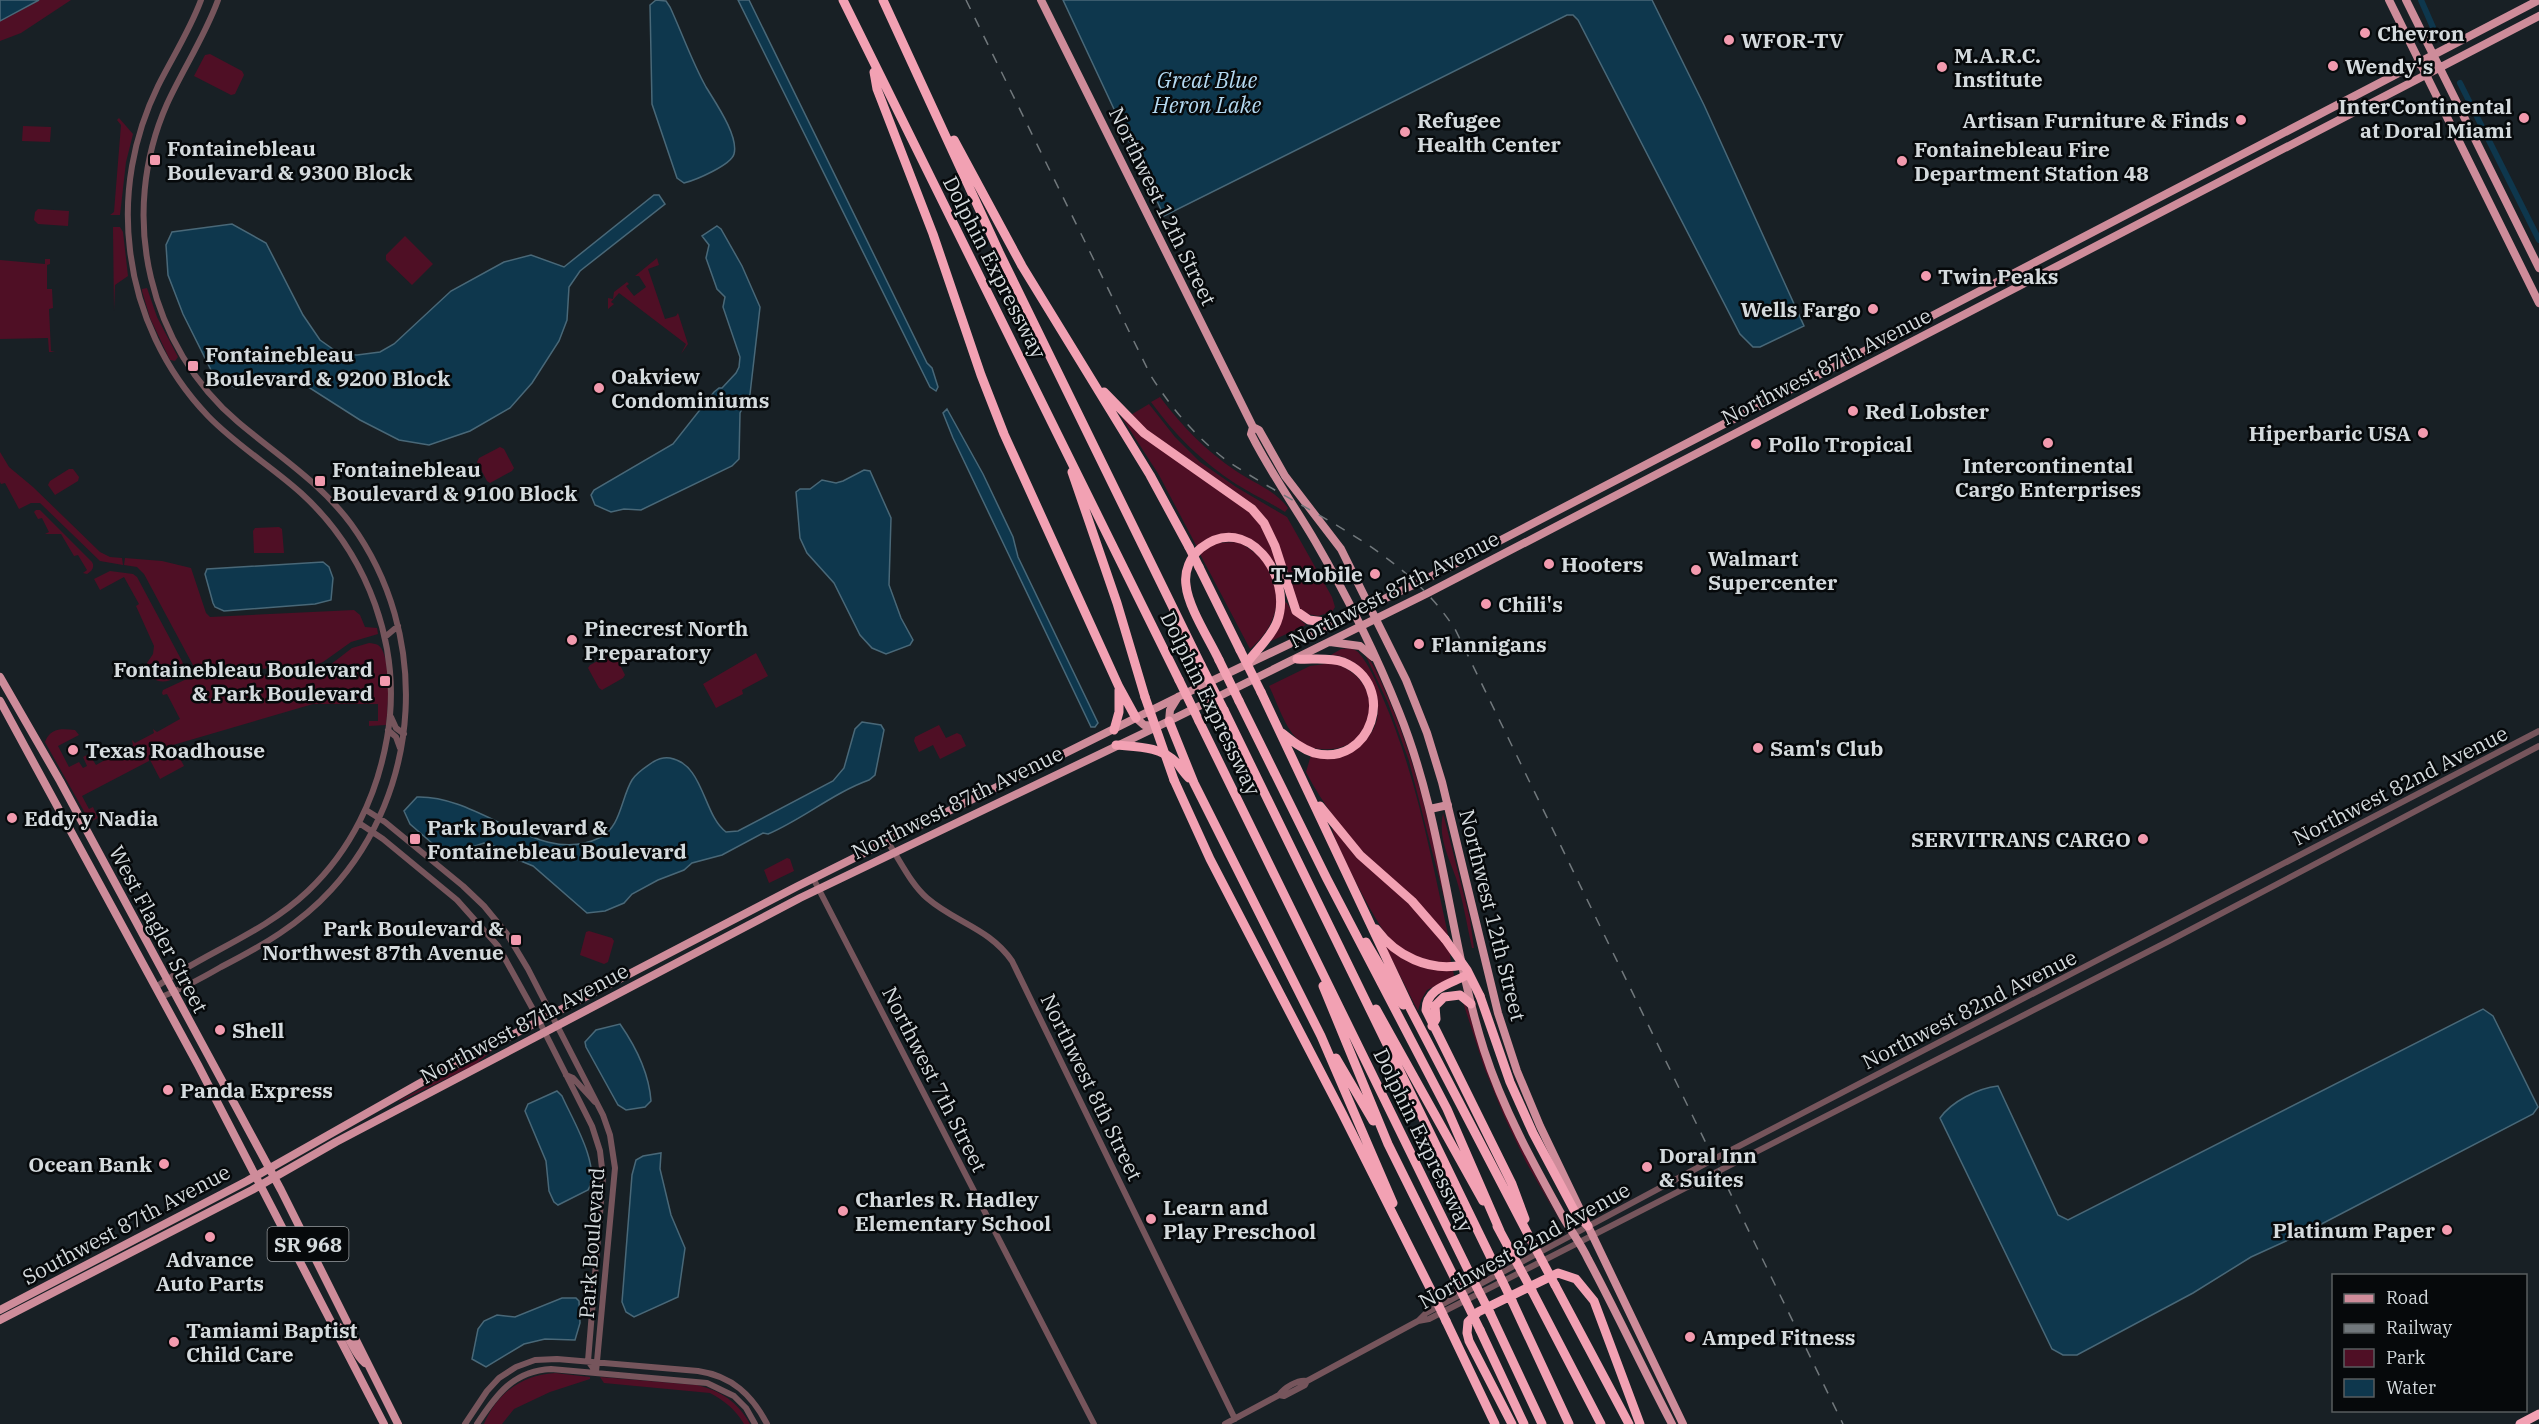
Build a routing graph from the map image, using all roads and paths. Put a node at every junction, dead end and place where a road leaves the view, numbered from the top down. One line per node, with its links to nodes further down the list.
1 (201, 0): 10 (street)
2 (218, 0): 11 (street)
3 (843, 0): 13 (highway, Dolphin Expressway)
4 (883, 0): 14 (highway, Dolphin Expressway)
5 (1041, 0): 31 (main road, Northwest 12th Street)
6 (2389, 0): 15 (main road)
7 (2406, 0): 12 (main road)
8 (2539, 0): 12 (main road, Northwest 87th Avenue)
9 (2539, 16): 16 (main road, Northwest 87th Avenue)
10 (189, 28): 11 (street); 18 (street)
11 (203, 35): 19 (street)
12 (2432, 55): 15 (main road, Northwest 87th Avenue); 16 (main road)
13 (870, 56): 33 (highway, Dolphin Expressway); 47 (highway)
14 (910, 56): 28 (highway); 81 (highway, Dolphin Expressway, bridge)
15 (2419, 62): 17 (main road); 21 (main road, Northwest 87th Avenue)
16 (2439, 68): 17 (main road, Northwest 87th Avenue); 24 (main road)
17 (2425, 75): 23 (main road, Northwest 87th Avenue); 27 (main road)
18 (145, 118): 19 (street); 20 (street)
19 (160, 124): 22 (street)
20 (141, 127): 22 (street); 26 (street)
21 (2287, 131): 23 (main road); 35 (main road, Northwest 87th Avenue)
22 (157, 132): 25 (street)
23 (2283, 149): 37 (main road, Northwest 87th Avenue)
24 (2539, 268)
25 (151, 278): 26 (street); 29 (street)
26 (135, 282): 30 (street)
27 (2539, 303)
28 (1070, 348): 38 (highway); 58 (highway, bridge)
29 (188, 365): 30 (street); 32 (street)
30 (175, 374): 34 (street)
31 (1253, 427): 35 (main road, Northwest 12th Street); 36 (main road, Northwest 12th Street)
32 (249, 431): 34 (street); 39 (street)
33 (1062, 441): 82 (highway, Dolphin Expressway, bridge); 114 (highway, bridge)
34 (239, 444): 41 (street)
35 (1369, 607): 36 (main road, Northwest 87th Avenue); 37 (main road, Northwest 12th Street)
36 (1354, 614): 38 (main road, Northwest 87th Avenue); 40 (main road, Northwest 12th Street)
37 (1375, 619): 40 (main road, Northwest 87th Avenue); 66 (main road, Northwest 12th Street)
38 (1333, 623): 45 (main road, Northwest 87th Avenue)
39 (398, 626): 41 (street); 49 (street)
40 (1360, 627): 42 (main road, Northwest 87th Avenue); 44 (main road, Northwest 12th Street)
41 (384, 637): 48 (street)
42 (1330, 642): 43 (main road, Northwest 87th Avenue); 44 (main road)
43 (1297, 659): 54 (main road, Northwest 87th Avenue); 58 (highway)
44 (1377, 661): 67 (main road, Northwest 12th Street)
45 (1247, 663): 50 (main road, Northwest 87th Avenue); 75 (highway, bridge)
46 (0, 677): 87 (main road, West Flagler Street)
47 (1119, 687): 53 (highway); 57 (highway)
48 (391, 692): 49 (street); 52 (street)
49 (407, 693): 60 (street)
50 (1178, 697): 53 (main road, Northwest 87th Avenue); 54 (main road)
51 (0, 701): 89 (main road, West Flagler Street)
52 (390, 714): 56 (street); 60 (street)
53 (1136, 718): 55 (main road); 57 (main road, Northwest 87th Avenue)
54 (1169, 721): 55 (main road, Northwest 87th Avenue); 64 (highway)
55 (1158, 726): 61 (main road, Northwest 87th Avenue)
56 (388, 730): 63 (street); 68 (street)
57 (1114, 730): 72 (main road, Northwest 87th Avenue)
58 (1280, 731): 65 (highway)
59 (2539, 731): 110 (street, Northwest 82nd Avenue)
60 (404, 734): 63 (street)
61 (1116, 745): 64 (highway); 73 (main road, Northwest 87th Avenue)
62 (2539, 746): 110 (street, Northwest 82nd Avenue)
63 (401, 751): 69 (street)
64 (1194, 783): 98 (highway)
65 (1308, 790): 79 (highway); 110 (highway, bridge)
66 (1448, 805): 67 (main road); 110 (main road, Northwest 12th Street)
67 (1430, 809): 84 (main road, Northwest 12th Street)
68 (366, 810): 69 (street, Park Boulevard); 70 (street)
69 (379, 818): 71 (street); 80 (street, Park Boulevard)
70 (359, 823): 71 (street, Park Boulevard); 77 (street)
71 (372, 831): 78 (street); 83 (street, Park Boulevard)
72 (887, 842): 73 (street, Northwest 8th Street); 74 (main road, Northwest 87th Avenue)
73 (895, 852): 76 (main road, Northwest 87th Avenue); 126 (street, Northwest 8th Street)
74 (813, 878): 76 (street, Northwest 7th Street); 85 (main road, Northwest 87th Avenue)
75 (1327, 879): 99 (highway); 109 (highway)
76 (819, 889): 88 (main road, Northwest 87th Avenue); 133 (street, Northwest 7th Street)
77 (307, 892): 78 (street); 87 (street)
78 (318, 903): 90 (street)
79 (1364, 910): 84 (highway); 99 (highway)
80 (507, 934): 83 (street); 93 (street, Park Boulevard)
81 (1333, 934): 109 (highway); 139 (highway, Dolphin Expressway, bridge)
82 (1307, 941): 104 (highway); 138 (highway, Dolphin Expressway, bridge)
83 (498, 946): 94 (street, Park Boulevard)
84 (1463, 965): 86 (main road, Northwest 12th Street)
85 (630, 973): 88 (main road); 93 (main road, Northwest 87th Avenue)
86 (1465, 976): 92 (main road, Northwest 12th Street); 96 (highway)
87 (166, 980): 89 (street); 90 (main road, West Flagler Street)
88 (636, 985): 95 (main road, Northwest 87th Avenue)
89 (156, 987): 91 (main road, West Flagler Street)
90 (173, 993): 91 (street); 105 (main road, West Flagler Street)
91 (161, 997): 106 (main road, West Flagler Street)
92 (1471, 1004): 96 (highway); 111 (main road, Northwest 12th Street)
93 (551, 1015): 94 (main road, Northwest 87th Avenue); 95 (street, Park Boulevard)
94 (539, 1021): 97 (street, Park Boulevard); 105 (main road, Northwest 87th Avenue)
95 (556, 1026): 97 (main road, Northwest 87th Avenue); 101 (street, Park Boulevard)
96 (1432, 1026): 115 (highway)
97 (544, 1033): 100 (street, Park Boulevard); 107 (main road, Northwest 87th Avenue)
98 (1321, 1035): 104 (highway); 114 (highway)
99 (1427, 1042): 115 (highway)
100 (566, 1075): 101 (street); 103 (street, Park Boulevard)
101 (598, 1104): 102 (street, Park Boulevard)
102 (608, 1128): 103 (street); 113 (street, Park Boulevard)
103 (594, 1132): 112 (street, Park Boulevard)
104 (1388, 1144): 137 (highway, bridge)
105 (268, 1168): 106 (main road, Southwest 87th Avenue); 107 (main road, West Flagler Street / SR 968)
106 (256, 1176): 108 (main road, West Flagler Street / SR 968); 117 (main road, Southwest 87th Avenue)
107 (274, 1178): 108 (main road, Northwest 87th Avenue); 123 (main road, West Flagler Street / SR 968)
108 (261, 1185): 118 (main road, Southwest 87th Avenue); 120 (main road, West Flagler Street / SR 968)
109 (1500, 1231): 140 (highway, bridge)
110 (1590, 1231): 111 (street, Northwest 82nd Avenue); 116 (street, Northwest 82nd Avenue); 144 (main road, Northwest 12th Street)
111 (1573, 1234): 116 (main road, Northwest 12th Street); 119 (street, Northwest 82nd Avenue)
112 (598, 1238): 113 (street); 121 (street, Park Boulevard)
113 (609, 1239): 122 (street, Park Boulevard)
114 (1407, 1239): 135 (highway, bridge)
115 (1532, 1242): 141 (highway, bridge)
116 (1578, 1242): 119 (street, Northwest 82nd Avenue); 143 (main road, Northwest 12th Street)
117 (0, 1310)
118 (0, 1320)
119 (1418, 1322): 126 (street, Northwest 82nd Avenue)
120 (333, 1324): 123 (main road); 127 (main road, West Flagler Street / SR 968)
121 (588, 1361): 122 (street); 124 (street); 129 (street)
122 (598, 1362): 124 (street, Park Boulevard); 132 (street)
123 (368, 1365): 128 (main road, West Flagler Street / SR 968)
124 (596, 1372): 130 (street); 131 (street)
125 (2539, 1414): 145 (highway)
126 (1235, 1419): 134 (street, Northwest 82nd Avenue)
127 (384, 1424)
128 (398, 1424)
129 (465, 1424)
130 (477, 1424)
131 (755, 1424)
132 (767, 1424)
133 (1094, 1424)
134 (1225, 1424)
135 (1495, 1424)
136 (1512, 1424): 142 (highway)
137 (1524, 1424)
138 (1542, 1424)
139 (1569, 1424)
140 (1601, 1424)
141 (1629, 1424)
142 (1640, 1424)
143 (1671, 1424)
144 (1683, 1424)
145 (2520, 1424)

